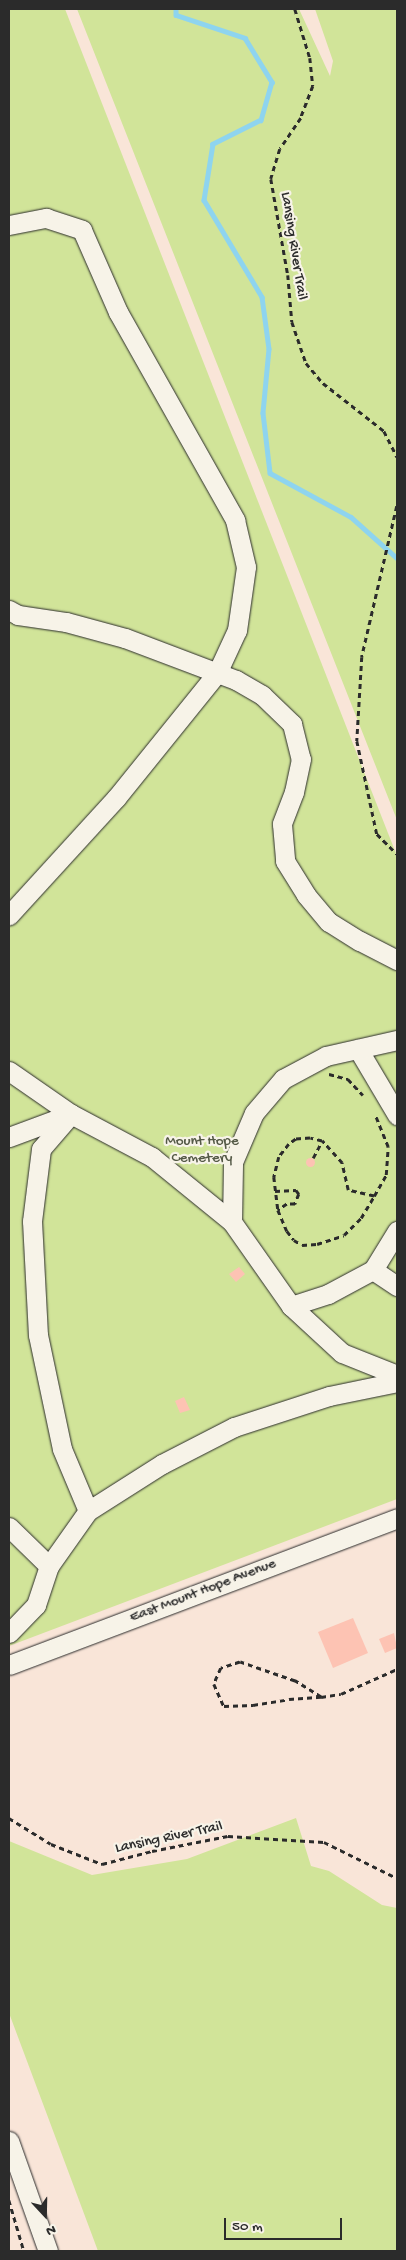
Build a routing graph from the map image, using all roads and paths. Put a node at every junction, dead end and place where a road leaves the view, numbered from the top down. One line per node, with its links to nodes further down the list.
1 (295, 9): 3 (path, Lansing River Trail)
2 (9, 225): 6 (street)
3 (397, 457)
4 (397, 506): 7 (path)
5 (9, 610): 6 (street)
6 (217, 673): 8 (street); 9 (street)
7 (397, 854)
8 (9, 915)
9 (397, 960)
10 (397, 1040): 11 (street)
11 (358, 1049): 17 (street); 24 (street)
12 (9, 1071): 16 (street)
13 (321, 1075): 14 (path)
14 (365, 1097)
15 (372, 1110): 22 (path)
16 (71, 1114): 18 (street); 24 (street); 31 (street)
17 (397, 1114)
18 (9, 1137)
19 (322, 1141): 20 (path); 21 (path); 22 (path)
20 (313, 1158)
21 (275, 1192): 23 (path); 23 (path)
22 (374, 1196): 23 (path)
23 (278, 1210)
24 (232, 1222): 28 (street)
25 (397, 1231): 26 (street)
26 (374, 1270): 27 (street); 28 (street)
27 (397, 1286)
28 (291, 1306): 29 (street)
29 (397, 1375)
30 (397, 1382): 31 (street)
31 (88, 1511): 34 (street)
32 (397, 1518): 36 (street, East Mount Hope Avenue)
33 (9, 1527): 34 (street)
34 (49, 1566): 35 (street)
35 (9, 1633)
36 (9, 1665)
37 (397, 1669): 38 (path)
38 (321, 1697): 38 (path)
39 (9, 1818): 40 (path, Lansing River Trail)
40 (397, 1878)
41 (9, 2141): 44 (street)
42 (9, 2200): 43 (path)
43 (24, 2251)
44 (48, 2251)

